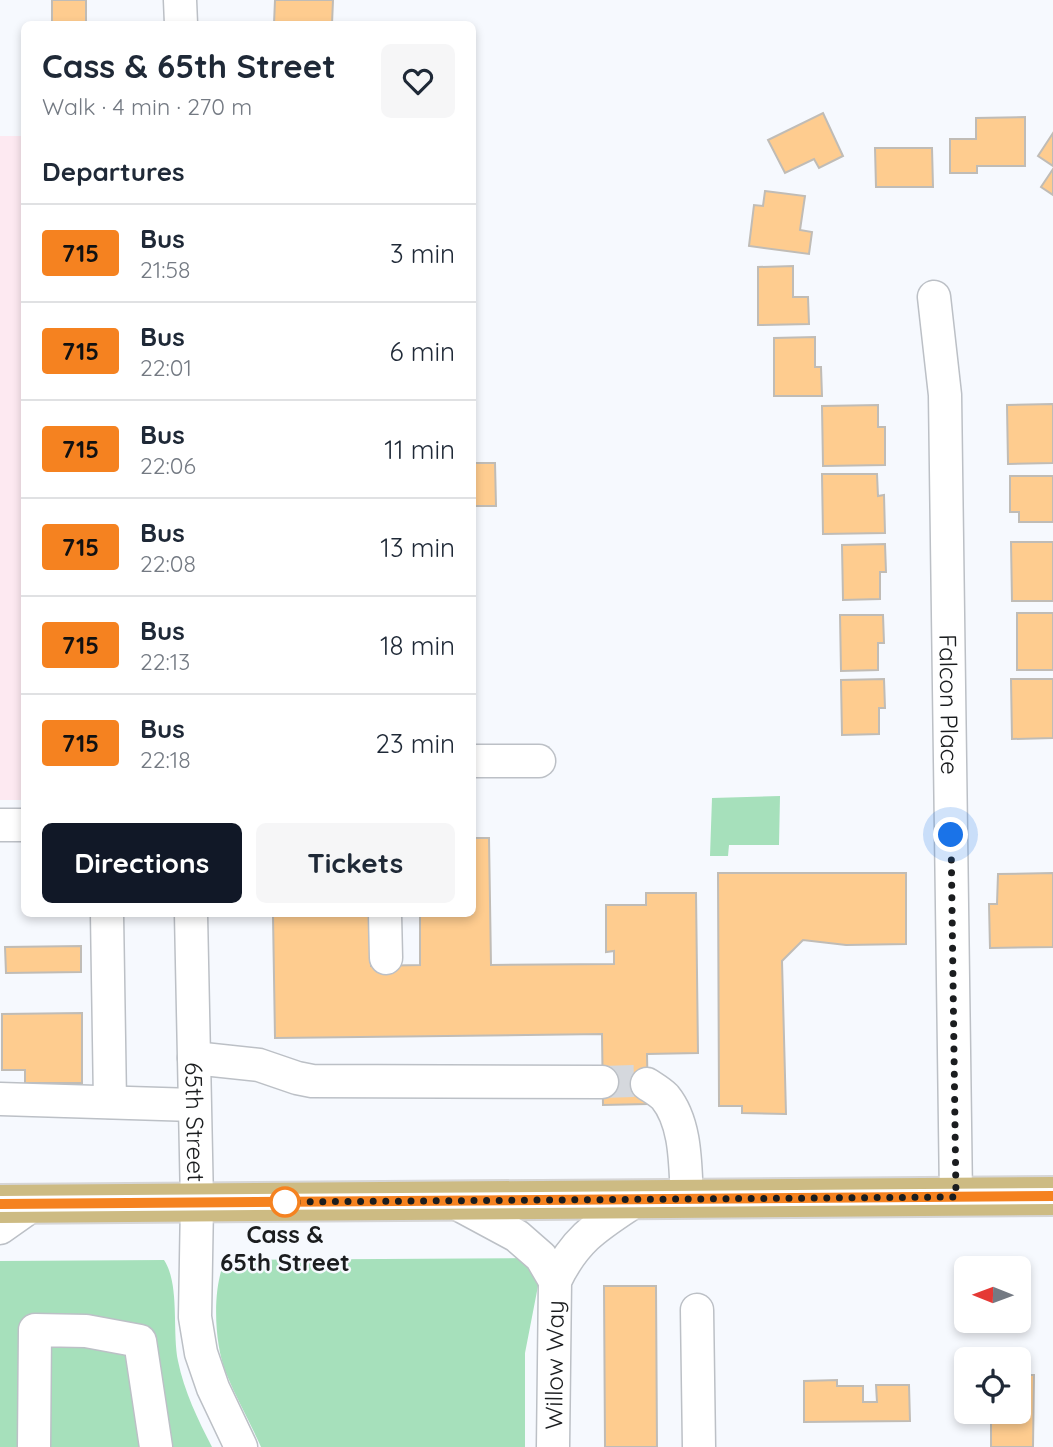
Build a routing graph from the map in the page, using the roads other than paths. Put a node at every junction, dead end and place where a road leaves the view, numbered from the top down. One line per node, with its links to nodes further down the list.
1 (180, 0): 2 (street)
2 (181, 21)
3 (934, 297): 19 (street, Falcon Place)
4 (476, 761): 5 (street)
5 (540, 761)
6 (0, 825): 7 (street)
7 (21, 825)
8 (107, 917): 16 (street)
9 (191, 917): 12 (street, 65th Street)
10 (385, 917): 11 (street)
11 (386, 958)
12 (194, 1058): 13 (street); 17 (street, 65th Street)
13 (602, 1082)
14 (647, 1084): 21 (street)
15 (0, 1099): 16 (street)
16 (110, 1102): 17 (street)
17 (194, 1105): 23 (street, 65th Street)
18 (1053, 1196): 19 (main road)
19 (956, 1197): 21 (main road)
20 (638, 1199): 21 (main road); 22 (main road); 26 (street, Willow Way)
21 (687, 1199)
22 (452, 1201): 23 (main road); 26 (street, Willow Way)
23 (197, 1203): 24 (main road); 30 (street, 65th Street)
24 (17, 1204): 25 (street)
25 (0, 1228)
26 (555, 1281): 31 (street, Willow Way)
27 (697, 1310): 32 (street)
28 (34, 1447): 29 (street)
29 (156, 1447)
30 (241, 1447)
31 (553, 1447)
32 (699, 1447)

